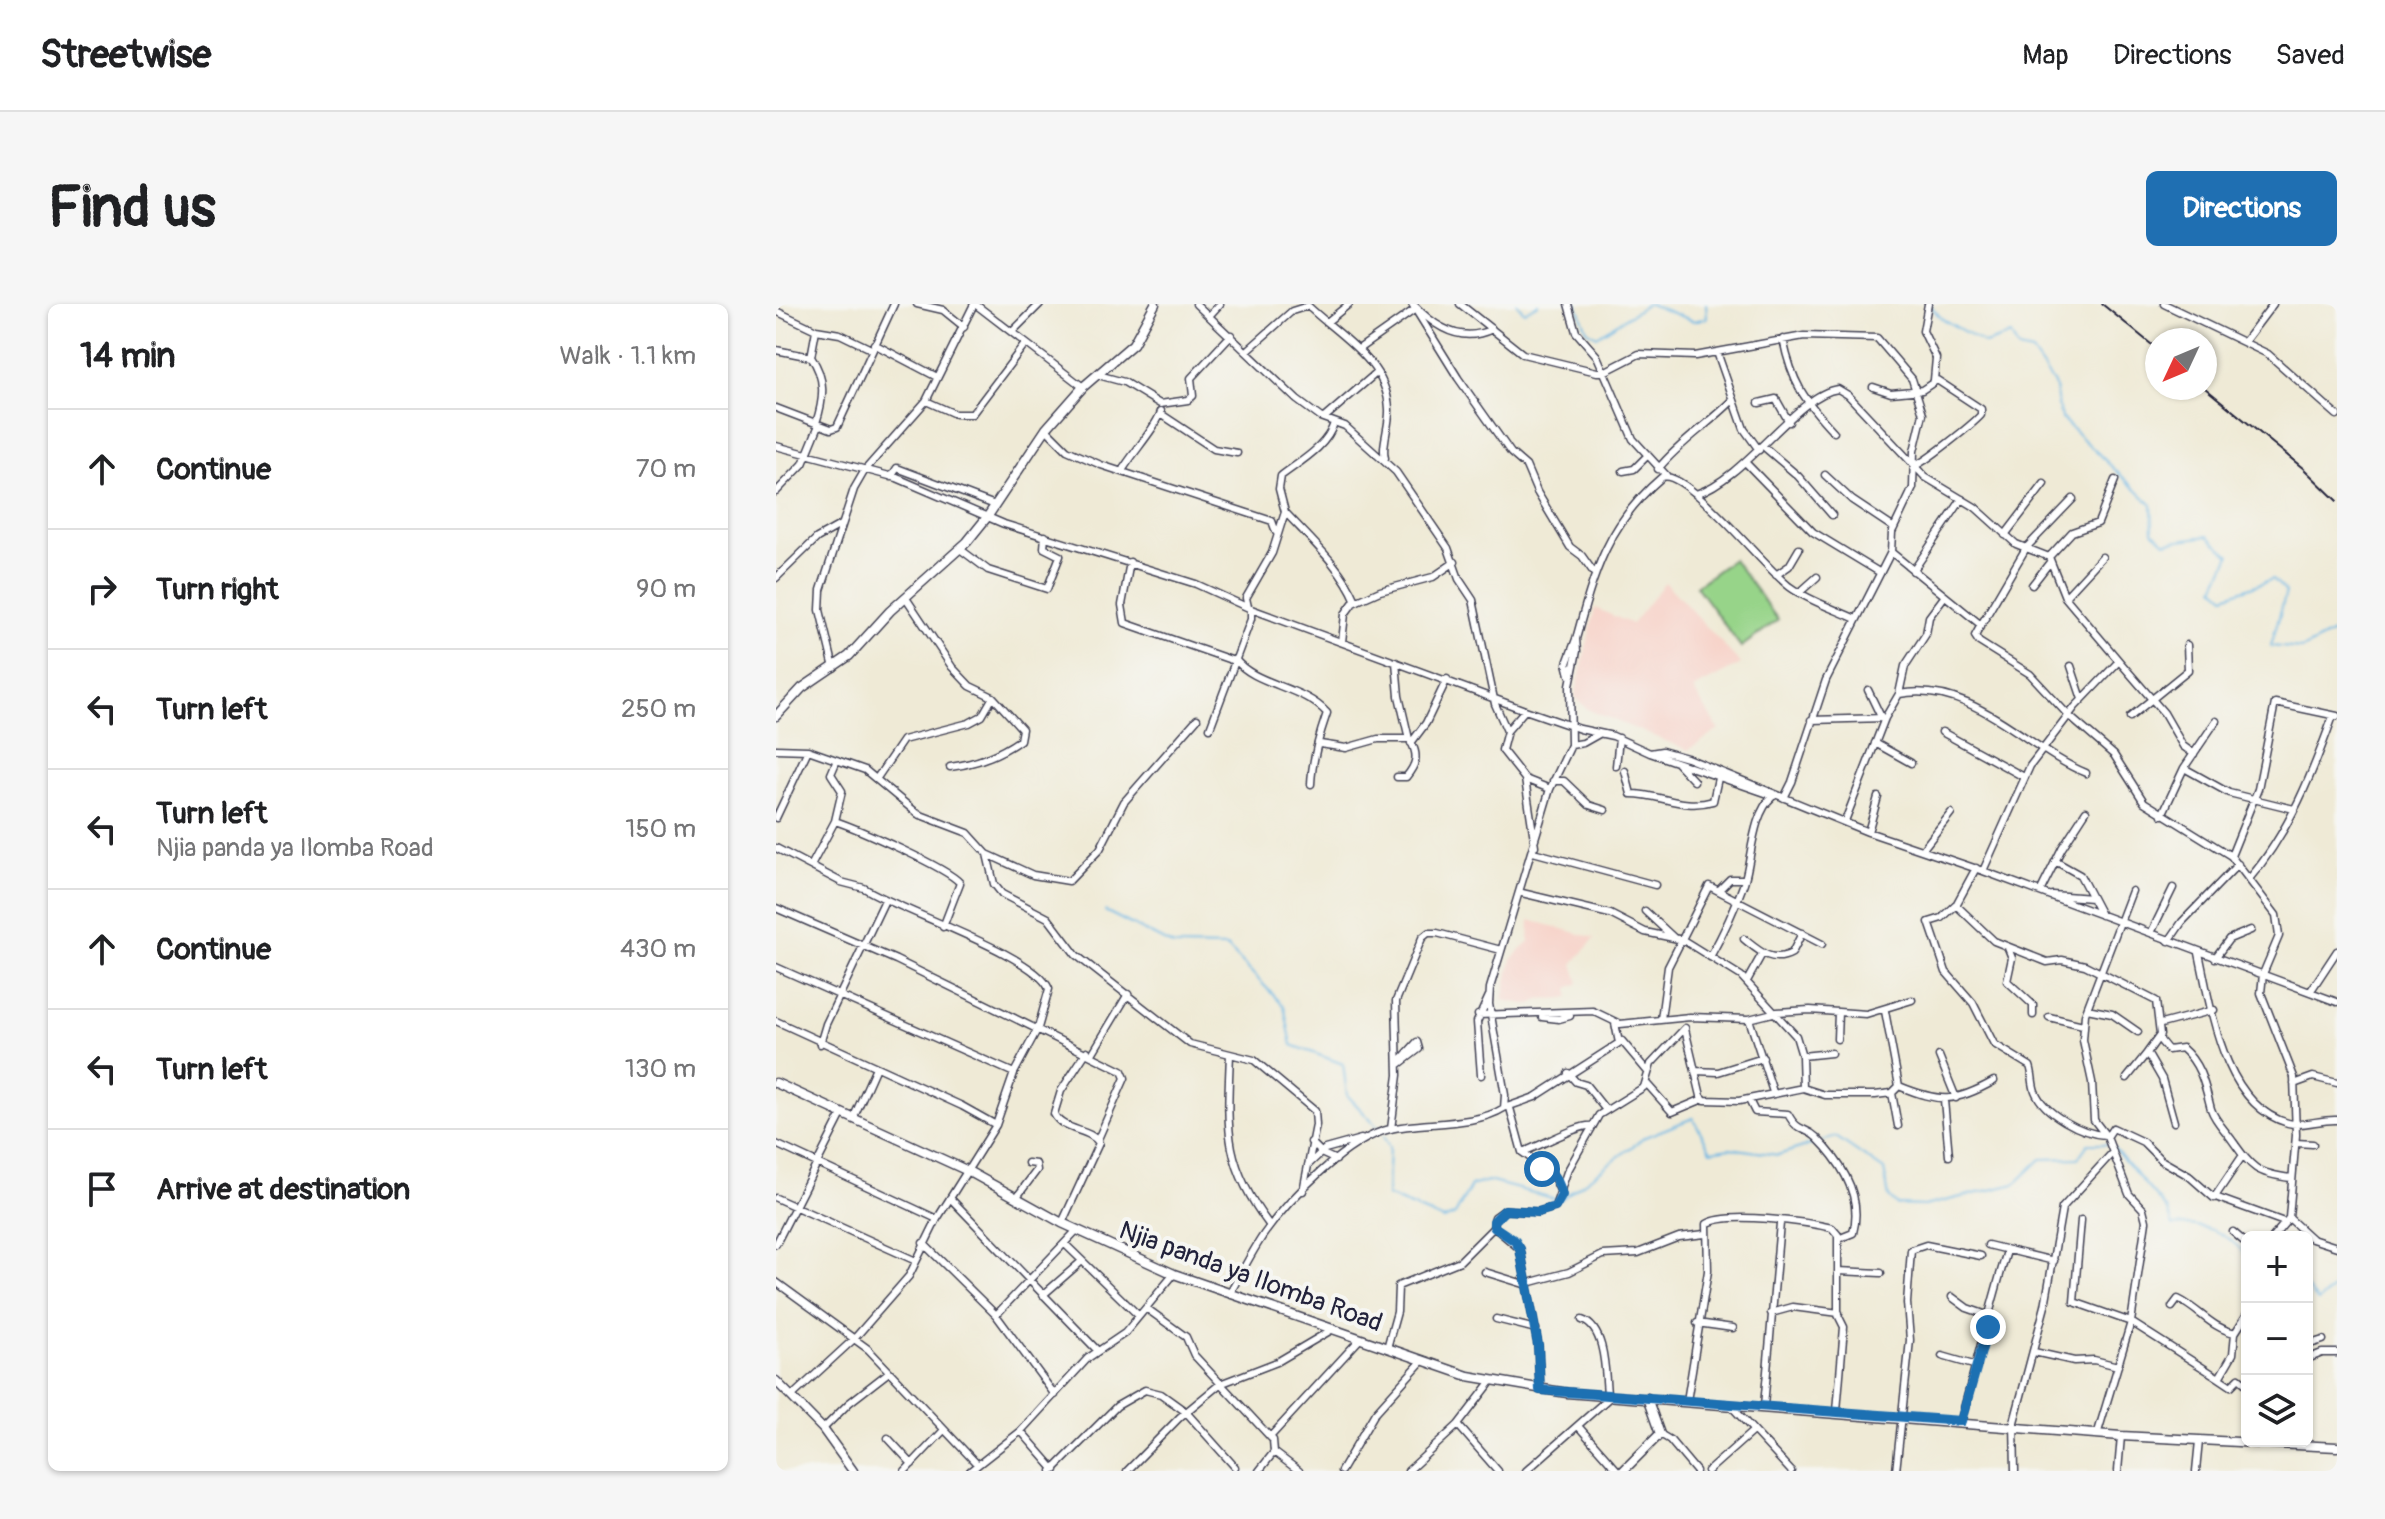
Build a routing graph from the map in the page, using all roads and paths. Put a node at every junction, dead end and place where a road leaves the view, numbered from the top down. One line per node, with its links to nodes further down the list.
1 (894, 304): 26 (street)
2 (917, 304): 18 (street)
3 (975, 304): 18 (street); 21 (street)
4 (1040, 304): 21 (street)
5 (1155, 304): 34 (street)
6 (1196, 304): 16 (street)
7 (1220, 304): 16 (street)
8 (1349, 304): 17 (street)
9 (1460, 304): 19 (street)
10 (1568, 304): 32 (street)
11 (2164, 304): 24 (street)
12 (2273, 304): 24 (street)
13 (1413, 306): 19 (street); 27 (street); 94 (street)
14 (1927, 307): 36 (street)
15 (776, 311): 20 (street)
16 (1209, 316): 22 (street)
17 (1327, 322): 27 (street); 29 (street)
18 (964, 327): 35 (street)
19 (1492, 329): 32 (street)
20 (816, 330): 26 (street); 31 (street)
21 (1012, 332): 25 (street)
22 (1231, 335): 29 (street); 43 (street)
23 (1783, 339): 30 (street); 39 (street); 44 (street)
24 (2245, 341): 47 (street)
25 (1025, 344): 37 (street); 41 (street)
26 (872, 347): 35 (street); 51 (street)
27 (1360, 348): 33 (street)
28 (776, 350): 31 (street)
29 (1248, 350): 48 (street)
30 (1717, 352): 32 (street); 40 (street)
31 (811, 357): 51 (street)
32 (1604, 372): 58 (street)
33 (1375, 374): 48 (street); 59 (street)
34 (1098, 375): 37 (street); 43 (street)
35 (937, 377): 41 (street)
36 (1934, 380): 39 (street); 61 (street)
37 (1083, 387): 52 (street)
38 (1873, 387): 39 (street)
39 (1918, 390): 61 (street)
40 (1733, 400): 55 (street); 62 (street)
41 (926, 401): 63 (street)
42 (1759, 403): 49 (street)
43 (1160, 404): 46 (street)
44 (1808, 406): 49 (street); 53 (street); 61 (street)
45 (776, 408): 51 (street)
46 (1161, 414): 56 (street); 64 (street)
47 (2337, 415)
48 (1324, 418): 50 (street)
49 (1789, 422): 55 (street)
50 (1334, 423): 59 (street); 76 (street)
51 (818, 424): 57 (street)
52 (1046, 429): 64 (street); 75 (street)
53 (1834, 432)
54 (776, 446): 57 (street)
55 (1761, 448): 60 (street); 77 (street)
56 (1237, 453)
57 (809, 454): 63 (street); 71 (street)
58 (1646, 457): 62 (street); 65 (street)
59 (1385, 458): 91 (street)
60 (1746, 463): 72 (street); 93 (street)
61 (1914, 467): 73 (street); 80 (street)
62 (1658, 469): 66 (street)
63 (865, 470): 68 (street); 79 (street)
64 (1122, 471): 81 (street)
65 (1623, 471)
66 (1666, 475): 72 (street); 94 (street)
67 (1825, 475): 80 (street)
68 (891, 477): 75 (street); 78 (street)
69 (2115, 480): 89 (street)
70 (2044, 484): 82 (street)
71 (776, 492)
72 (1696, 494): 95 (street)
73 (1962, 499): 82 (street); 92 (street)
74 (2073, 499): 84 (street)
75 (995, 505): 78 (street)
76 (1285, 512): 81 (street); 103 (street)
77 (1832, 515)
78 (988, 516): 83 (street); 85 (street)
79 (842, 524): 97 (street); 115 (street)
80 (1894, 528): 87 (street)
81 (1276, 532): 104 (street)
82 (2005, 535): 84 (street)
83 (1045, 536): 85 (street); 90 (street)
84 (2026, 548): 89 (street); 108 (street)
85 (960, 549): 102 (street)
86 (1799, 549): 95 (street)
87 (1891, 552): 92 (street); 93 (street)
88 (2102, 557): 101 (street)
89 (2049, 559): 98 (street); 101 (street)
90 (1130, 562): 104 (street); 111 (street)
91 (1455, 562): 103 (street); 120 (street)
92 (1913, 571): 100 (street)
93 (1879, 572): 106 (street)
94 (1594, 573): 124 (street)
95 (1776, 575): 99 (street)
96 (1817, 577): 99 (street)
97 (776, 578)
98 (2032, 585)
99 (1799, 593): 106 (street)
100 (1944, 597): 108 (street); 118 (street)
101 (2065, 597): 112 (street)
102 (906, 598): 115 (street); 119 (street)
103 (1356, 601): 109 (street)
104 (1249, 608): 105 (street); 107 (street)
105 (1269, 615): 107 (street); 109 (street)
106 (1856, 619): 131 (street)
107 (1249, 624): 111 (street)
108 (1981, 625): 126 (street)
109 (1342, 642): 113 (street)
110 (2187, 645): 122 (street)
111 (1234, 660): 135 (street); 142 (street)
112 (2119, 661): 121 (street); 122 (street)
113 (1396, 662): 116 (street); 140 (street)
114 (2071, 666): 121 (street)
115 (834, 668): 125 (street)
116 (1447, 679): 120 (street); 140 (street)
117 (1868, 690): 129 (street)
118 (1899, 694): 129 (street); 146 (street)
119 (993, 697): 153 (street); 159 (street)
120 (1493, 698): 123 (street); 136 (street)
121 (2082, 699): 126 (street)
122 (2153, 699): 128 (street); 148 (street)
123 (1525, 710): 132 (street); 136 (street)
124 (1572, 713): 132 (street); 134 (street)
125 (776, 716)
126 (2069, 716): 146 (street); 172 (street)
127 (2335, 716): 167 (street); 168 (street)
128 (2130, 717)
129 (1884, 718): 131 (street); 141 (street)
130 (1197, 719): 180 (street)
131 (1811, 720): 165 (street)
132 (1559, 721): 134 (street)
133 (2216, 721): 148 (street)
134 (1573, 726): 138 (street); 143 (street)
135 (1210, 728)
136 (1507, 731): 161 (street)
137 (1942, 732): 158 (street)
138 (1599, 734): 139 (street); 143 (street)
139 (1619, 738): 147 (street); 152 (street)
140 (1410, 741): 142 (street); 157 (street)
141 (1875, 743): 151 (street); 175 (street)
142 (1320, 744): 163 (street)
143 (1571, 745): 164 (street)
144 (776, 749): 145 (street)
145 (808, 750): 149 (street); 173 (street)
146 (2043, 751): 156 (street); 158 (street)
147 (1650, 753): 150 (street); 165 (street)
148 (2194, 754): 154 (street)
149 (837, 760): 159 (street); 174 (street)
150 (1677, 763): 160 (street); 162 (street)
151 (1911, 763)
152 (1616, 766)
153 (950, 767)
154 (2184, 768): 167 (street); 172 (street)
155 (1625, 771): 160 (street)
156 (2086, 773)
157 (1397, 777)
158 (2024, 777): 185 (street)
159 (877, 778): 180 (street)
160 (1718, 778): 165 (street)
161 (1525, 779): 164 (street); 178 (street)
162 (1694, 781)
163 (1311, 784)
164 (1552, 785): 169 (street); 178 (street)
165 (1778, 796): 175 (street); 187 (street)
166 (1878, 797): 176 (street)
167 (2254, 801): 168 (street); 181 (street)
168 (2294, 809): 188 (street)
169 (1605, 810)
170 (2086, 811): 182 (street)
171 (1951, 813): 179 (street)
172 (2162, 815): 181 (street)
173 (776, 818)
174 (835, 821): 184 (street); 205 (street)
175 (1845, 821): 176 (street)
176 (1868, 832): 179 (street)
177 (776, 848): 184 (street)
178 (1534, 849): 189 (street); 194 (street)
179 (1923, 849): 185 (street)
180 (987, 854): 229 (street)
181 (2231, 856): 183 (street)
182 (2055, 861): 186 (street); 193 (street)
183 (2238, 864): 188 (street); 212 (street)
184 (811, 866): 199 (street)
185 (1980, 870): 193 (street); 200 (street)
186 (2081, 877): 196 (street); 198 (street)
187 (1745, 879): 191 (street); 197 (street)
188 (2249, 879): 226 (street)
189 (1655, 885)
190 (2173, 888): 208 (street)
191 (1720, 889): 197 (street); 211 (street)
192 (2132, 891): 204 (street)
193 (2040, 892): 195 (street)
194 (1522, 893): 209 (street); 216 (street)
195 (2048, 895): 196 (street); 203 (street)
196 (2073, 895): 198 (street)
197 (1737, 898): 207 (street); 220 (street)
198 (2092, 898): 203 (street)
199 (885, 900): 205 (street); 214 (street)
200 (1956, 905): 215 (street); 298 (street)
201 (776, 908): 214 (street)
202 (1645, 911): 209 (street)
203 (2101, 915): 204 (street)
204 (2120, 923): 208 (street); 224 (street)
205 (943, 927): 250 (street)
206 (2251, 930): 221 (street)
207 (1802, 933): 213 (street); 219 (street)
208 (2151, 933): 212 (street)
209 (1674, 938): 211 (street)
210 (1744, 939): 219 (street)
211 (1683, 940): 220 (street); 244 (street)
212 (2169, 941): 218 (street)
213 (1822, 944)
214 (864, 945): 230 (street); 250 (street)
215 (2008, 947): 224 (street); 241 (street)
216 (1501, 950): 231 (street); 294 (street)
217 (2337, 951): 223 (street)
218 (2199, 953): 221 (street); 235 (street)
219 (1762, 954): 227 (street)
220 (1710, 957): 227 (street)
221 (2215, 958): 226 (street)
222 (776, 967): 230 (street)
223 (2326, 968): 225 (street); 228 (street)
224 (2102, 973): 234 (street); 248 (street)
225 (2337, 973)
226 (2263, 974): 228 (street); 275 (street)
227 (1747, 981): 237 (street)
228 (2310, 992): 233 (street)
229 (1128, 994): 257 (street); 260 (street)
230 (839, 996): 256 (street); 267 (street)
231 (1489, 996): 239 (street); 240 (street)
232 (1912, 1000): 236 (street)
233 (2337, 1002)
234 (2087, 1009): 249 (street); 252 (street)
235 (2214, 1010): 248 (street); 291 (street)
236 (1885, 1011): 238 (street); 276 (street)
237 (1777, 1012): 238 (street); 245 (street); 261 (street)
238 (1838, 1012): 253 (street)
239 (1491, 1014): 240 (street); 247 (street); 284 (street)
240 (1478, 1015): 269 (street)
241 (2033, 1015)
242 (2049, 1017): 249 (street)
243 (1682, 1018): 244 (street); 245 (street); 251 (street)
244 (1661, 1019): 247 (street)
245 (1749, 1019): 263 (street)
246 (776, 1021): 256 (street)
247 (1615, 1023): 255 (street)
248 (2161, 1024): 254 (street)
249 (2083, 1025): 298 (street)
250 (1038, 1028): 257 (street); 267 (street)
251 (1685, 1028): 265 (street); 266 (street)
252 (2138, 1032)
253 (1837, 1039)
254 (2159, 1039): 259 (street); 305 (street)
255 (1622, 1041): 266 (street); 268 (street)
256 (820, 1044): 264 (street)
257 (1089, 1053): 295 (street); 295 (street)
258 (1831, 1053): 261 (street)
259 (2147, 1053): 270 (street); 289 (street)
260 (1230, 1054): 297 (street); 326 (street)
261 (1802, 1056): 277 (street)
262 (1939, 1056): 280 (street)
263 (1763, 1058): 265 (street); 278 (street)
264 (876, 1067): 287 (street); 290 (street)
265 (1696, 1071): 281 (street)
266 (1648, 1072): 274 (street)
267 (1014, 1073): 290 (street)
268 (1568, 1073): 284 (street); 285 (street)
269 (1481, 1075)
270 (2130, 1077)
271 (1994, 1081): 280 (street)
272 (776, 1083): 286 (street, Njia panda ya Ilomba Road)
273 (2337, 1083): 275 (street)
274 (1647, 1084): 281 (street); 285 (street)
275 (2294, 1084): 291 (street)
276 (1899, 1086): 279 (street); 283 (street)
277 (1803, 1088): 278 (street); 279 (street)
278 (1773, 1092): 282 (street)
279 (1892, 1093): 293 (street)
280 (1956, 1098): 283 (street)
281 (1703, 1099): 282 (street)
282 (1749, 1100): 332 (street)
283 (1944, 1100): 304 (street)
284 (1507, 1108): 294 (street); 303 (street)
285 (1605, 1109): 292 (street)
286 (842, 1114): 287 (street, Njia panda ya Ilomba Road); 307 (street)
287 (853, 1119): 310 (street, Njia panda ya Ilomba Road)
288 (2337, 1120): 291 (street)
289 (2174, 1122)
290 (996, 1125): 310 (street)
291 (2296, 1125): 299 (street)
292 (1593, 1126): 303 (street); 313 (street)
293 (1898, 1126)
294 (1391, 1129): 296 (street)
295 (1098, 1139): 323 (street)
296 (1364, 1139): 302 (street); 306 (street)
297 (1311, 1142): 302 (street); 309 (street)
298 (2110, 1143): 317 (street); 343 (street); 363 (street)
299 (2296, 1143): 301 (street); 311 (street)
300 (776, 1144): 307 (street)
301 (2313, 1144)
302 (1320, 1152): 306 (street); 309 (street)
303 (1522, 1152): 313 (street)
304 (1949, 1156)
305 (2241, 1158): 311 (street); 317 (street)
306 (1336, 1160): 312 (street)
307 (816, 1163): 318 (street); 319 (street)
308 (1028, 1163): 316 (street)
309 (1306, 1167): 312 (street)
310 (968, 1171): 315 (street); 316 (street, Njia panda ya Ilomba Road)
311 (2291, 1178): 321 (street)
312 (1303, 1191): 326 (street)
313 (1562, 1195): 327 (street)
314 (776, 1198): 318 (street)
315 (950, 1198): 319 (street); 348 (street)
316 (1016, 1198): 323 (street, Njia panda ya Ilomba Road)
317 (2218, 1198): 321 (street)
318 (795, 1209): 325 (street); 341 (street)
319 (937, 1219): 334 (street)
320 (2081, 1220): 363 (street)
321 (2286, 1220): 329 (street); 338 (street)
322 (776, 1221): 325 (street)
323 (1062, 1223): 328 (street, Njia panda ya Ilomba Road)
324 (1780, 1223): 331 (street); 332 (street); 356 (street)
325 (786, 1225): 335 (street)
326 (1270, 1226): 351 (street)
327 (1494, 1227): 350 (street); 374 (street)
328 (1077, 1230): 336 (street); 347 (street, Njia panda ya Ilomba Road)
329 (2278, 1231)
330 (2233, 1232): 333 (street)
331 (1705, 1234): 350 (street); 364 (street)
332 (1838, 1239): 344 (street)
333 (2241, 1239)
334 (923, 1243): 341 (street); 358 (street)
335 (776, 1244)
336 (1065, 1244): 342 (street); 348 (street)
337 (1988, 1245): 339 (street)
338 (2337, 1247)
339 (2007, 1251): 343 (street); 360 (street)
340 (1981, 1256): 399 (street)
341 (916, 1261): 370 (street)
342 (1082, 1261): 352 (street); 359 (street)
343 (2054, 1261): 376 (street)
344 (1838, 1271): 346 (street); 357 (street)
345 (1485, 1272): 350 (street)
346 (1881, 1273)
347 (1174, 1274): 351 (street, Njia panda ya Ilomba Road); 355 (street)
348 (1026, 1280): 352 (street); 358 (street)
349 (776, 1282): 370 (street)
350 (1524, 1284): 368 (street)
351 (1230, 1293): 367 (street, Njia panda ya Ilomba Road)
352 (1043, 1295): 375 (street)
353 (1952, 1297): 360 (street)
354 (2172, 1307): 369 (street)
355 (1146, 1308): 359 (street); 388 (street)
356 (1771, 1313): 357 (street); 396 (street)
357 (1839, 1313): 397 (street)
358 (996, 1315): 391 (street)
359 (1139, 1316): 375 (street)
360 (1990, 1316): 381 (street)
361 (1496, 1319): 368 (street)
362 (1582, 1320): 390 (street)
363 (2131, 1322): 382 (street); 384 (street)
364 (1697, 1323): 366 (street); 394 (street)
365 (2241, 1324): 369 (street)
366 (1733, 1328)
367 (1333, 1329): 371 (street, Njia panda ya Ilomba Road); 388 (street)
368 (1536, 1329): 389 (street)
369 (2235, 1333): 384 (street)
370 (854, 1339): 383 (street); 392 (street)
371 (1360, 1339): 374 (street, Njia panda ya Ilomba Road); 411 (street)
372 (2323, 1340): 373 (street)
373 (2313, 1343)
374 (1387, 1348): 380 (street, Njia panda ya Ilomba Road)
375 (1097, 1350): 391 (street)
376 (2034, 1352): 382 (street); 403 (street)
377 (2337, 1353): 379 (street)
378 (1942, 1356): 381 (street)
379 (2313, 1357)
380 (1423, 1360): 386 (street, Njia panda ya Ilomba Road); 428 (street)
381 (1977, 1366): 400 (street)
382 (2118, 1366): 408 (street)
383 (889, 1372): 404 (street); 405 (street)
384 (2219, 1378): 385 (street)
385 (2241, 1380)
386 (1491, 1382): 389 (street, Njia panda ya Ilomba Road); 401 (street)
387 (778, 1384): 392 (street)
388 (1220, 1384): 398 (street); 411 (street)
389 (1540, 1390): 390 (street, Njia panda ya Ilomba Road)
390 (1609, 1394): 393 (street, Njia panda ya Ilomba Road); 402 (street)
391 (1055, 1395): 406 (street)
392 (792, 1396): 404 (street)
393 (1647, 1398): 394 (street, Njia panda ya Ilomba Road); 409 (street)
394 (1687, 1401): 395 (street, Njia panda ya Ilomba Road)
395 (1729, 1404): 396 (street, Njia panda ya Ilomba Road); 407 (street)
396 (1764, 1406): 397 (street, Njia panda ya Ilomba Road)
397 (1837, 1411): 399 (street, Njia panda ya Ilomba Road)
398 (1186, 1412): 420 (street); 421 (street); 425 (street)
399 (1901, 1417): 400 (street, Njia panda ya Ilomba Road); 436 (street)
400 (1961, 1421): 403 (street, Njia panda ya Ilomba Road)
401 (1458, 1425): 429 (street); 430 (street)
402 (1578, 1426): 431 (street); 432 (street)
403 (2013, 1427): 408 (street, Njia panda ya Ilomba Road); 437 (street)
404 (823, 1429): 422 (street)
405 (943, 1431): 418 (street); 419 (street)
406 (1021, 1431): 419 (street); 421 (street)
407 (1753, 1431): 434 (street); 435 (street)
408 (2098, 1432): 410 (street, Njia panda ya Ilomba Road)
409 (1660, 1434): 432 (street); 433 (street)
410 (2121, 1436): 413 (street, Njia panda ya Ilomba Road); 438 (street)
411 (1270, 1437): 417 (street)
412 (888, 1438): 418 (street)
413 (2199, 1441): 414 (street, Njia panda ya Ilomba Road); 439 (street)
414 (2241, 1441)
415 (2313, 1443): 416 (street, Njia panda ya Ilomba Road)
416 (2337, 1447)
417 (1274, 1452): 426 (street); 427 (street)
418 (912, 1464): 423 (street)
419 (977, 1464): 424 (street)
420 (1235, 1467)
421 (1054, 1470)
422 (853, 1471)
423 (905, 1471)
424 (970, 1471)
425 (1127, 1471)
426 (1259, 1471)
427 (1299, 1471)
428 (1341, 1471)
429 (1408, 1471)
430 (1498, 1471)
431 (1526, 1471)
432 (1621, 1471)
433 (1696, 1471)
434 (1708, 1471)
435 (1791, 1471)
436 (1896, 1471)
437 (2015, 1471)
438 (2118, 1471)
439 (2196, 1471)

